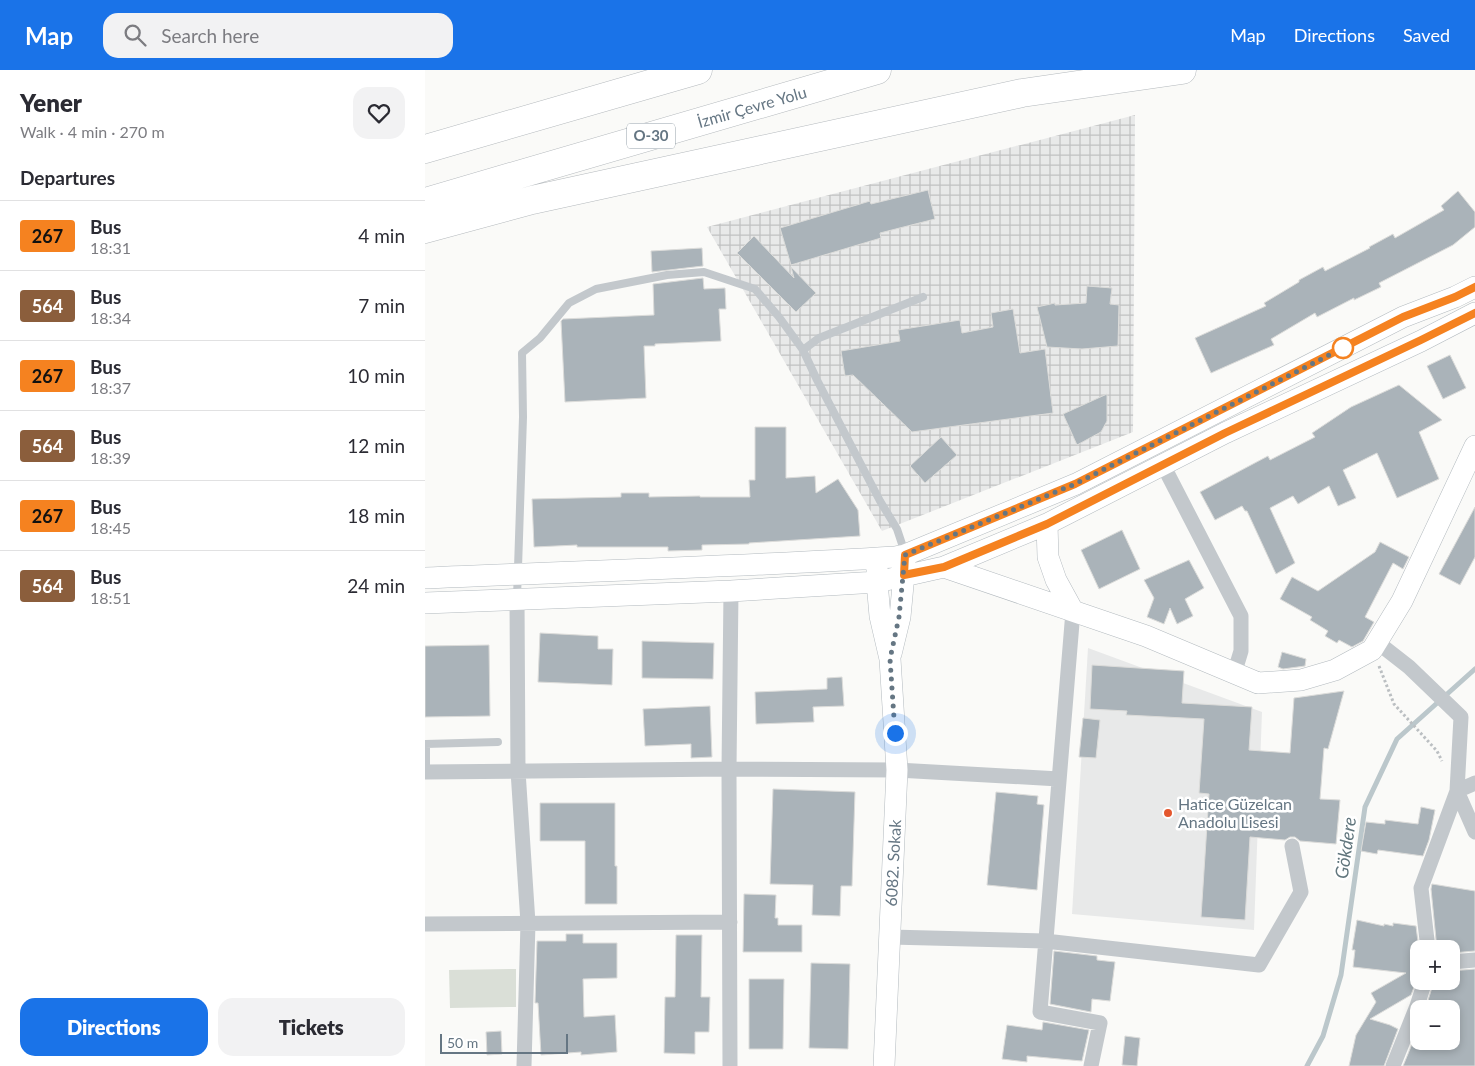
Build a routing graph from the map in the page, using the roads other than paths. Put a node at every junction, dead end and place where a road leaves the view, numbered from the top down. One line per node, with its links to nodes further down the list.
1 (665, 70): 5 (highway)
2 (698, 70): 5 (highway)
3 (877, 70): 7 (highway, İzmir Çevre Yolu / O-30)
4 (1182, 70): 8 (highway)
5 (619, 93): 6 (highway)
6 (425, 149)
7 (425, 202)
8 (425, 228)
9 (1475, 287): 17 (main road)
10 (923, 297): 12 (lane)
11 (1475, 313): 14 (main road)
12 (803, 350): 17 (lane); 19 (lane)
13 (1475, 446): 26 (main road)
14 (1163, 465): 15 (main road); 28 (street)
15 (1047, 524): 18 (main road); 25 (main road)
16 (878, 558): 17 (main road); 19 (main road); 21 (main road)
17 (905, 565): 18 (main road); 21 (main road); 27 (main road)
18 (944, 567): 25 (main road)
19 (518, 573): 20 (main road); 23 (lane)
20 (425, 578)
21 (877, 582): 22 (main road); 27 (main road)
22 (731, 591): 23 (main road); 31 (street)
23 (517, 599): 24 (main road); 33 (street)
24 (425, 603)
25 (1073, 611): 28 (main road); 35 (street)
26 (1374, 646): 28 (main road); 37 (street)
27 (890, 659): 32 (main road, 6082. Sokak)
28 (1235, 674)
29 (498, 742): 30 (lane)
30 (425, 744): 34 (lane)
31 (729, 769): 32 (street); 33 (street); 40 (street)
32 (897, 770): 35 (street); 43 (main road, 6082. Sokak)
33 (518, 771): 34 (street); 42 (street)
34 (426, 772)
35 (1059, 779): 45 (street)
36 (1475, 783): 37 (street)
37 (1457, 791): 38 (street); 44 (street)
38 (1475, 832)
39 (1292, 846): 45 (street)
40 (730, 922): 42 (street); 50 (street)
41 (425, 924): 42 (street)
42 (528, 924): 49 (street)
43 (890, 937): 45 (street); 51 (main road, 6082. Sokak)
44 (1427, 940)
45 (1045, 941): 52 (street)
46 (1475, 960): 47 (street)
47 (1460, 961)
48 (1422, 990): 53 (street)
49 (524, 1066)
50 (730, 1066)
51 (884, 1066)
52 (1091, 1066)
53 (1393, 1066)

